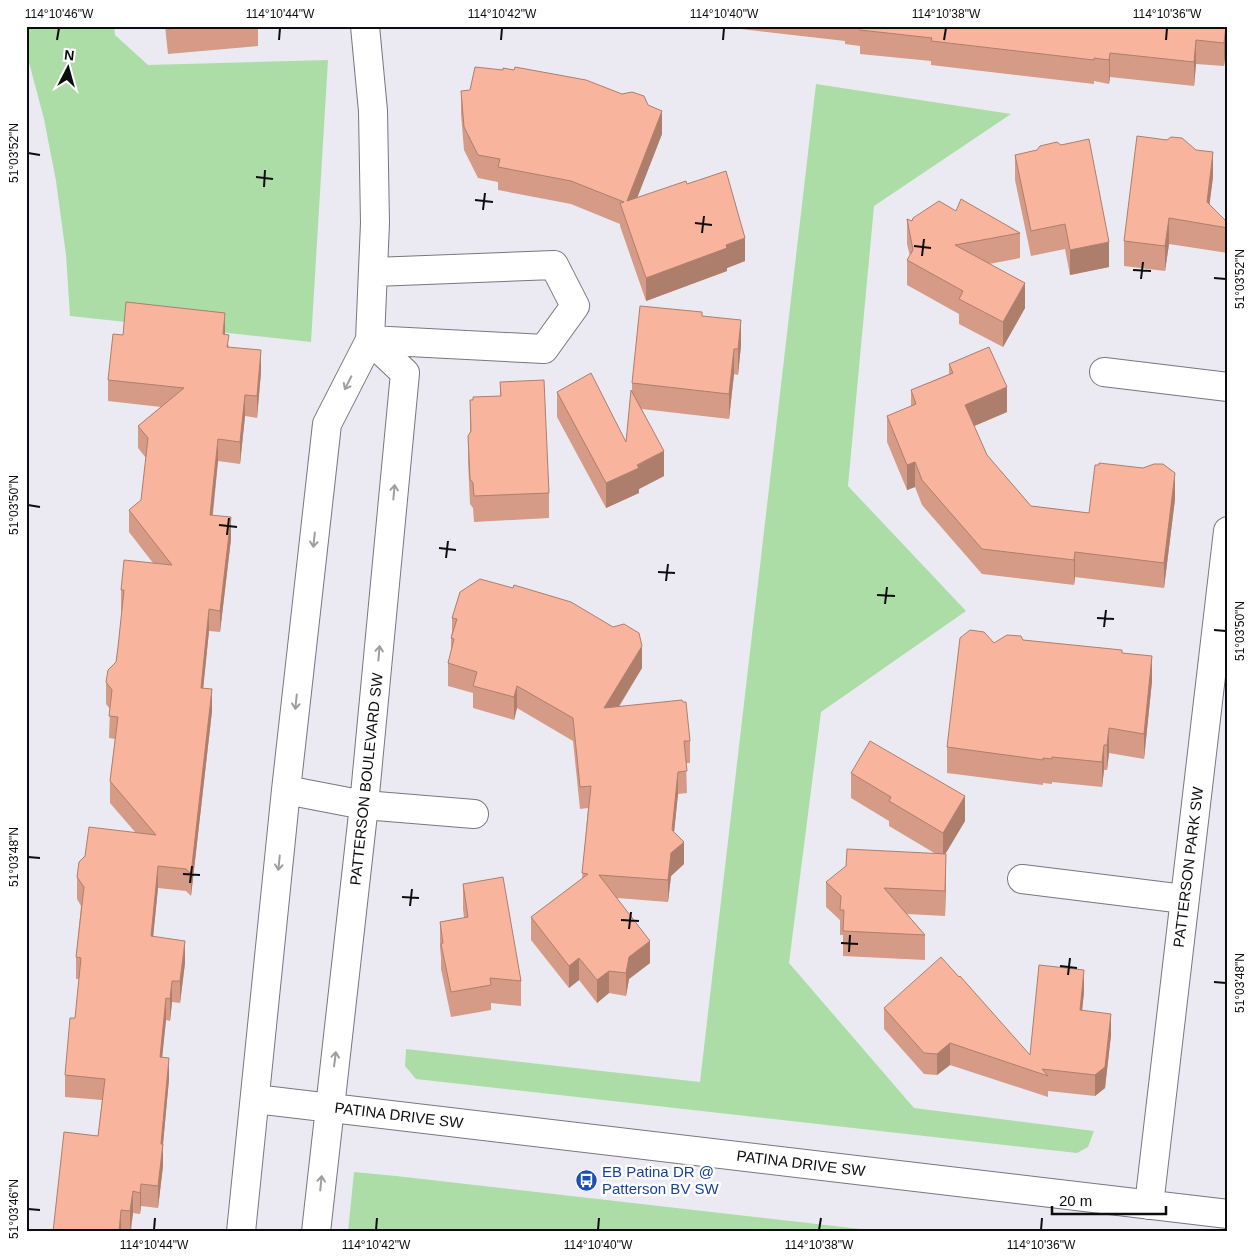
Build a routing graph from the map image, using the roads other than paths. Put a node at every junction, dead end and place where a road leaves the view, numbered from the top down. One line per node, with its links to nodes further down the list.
1 (365, 26): 2 (street)
2 (374, 272): 3 (street); 3 (street)
3 (370, 340): 7 (street, one-way to 7); 8 (street, PATTERSON BOULEVARD SW, one-way to 3)
4 (1104, 372): 5 (street)
5 (1228, 387)
6 (1228, 530): 11 (street, PATTERSON PARK SW)
7 (286, 790): 8 (street); 12 (street, one-way to 12)
8 (364, 805): 9 (street); 13 (street, PATTERSON BOULEVARD SW, one-way to 8)
9 (474, 814)
10 (1022, 879): 11 (street)
11 (1184, 899): 14 (street, PATTERSON PARK SW)
12 (255, 1099): 13 (street, PATINA DRIVE SW); 16 (street)
13 (329, 1107): 14 (street, PATINA DRIVE SW); 17 (street, PATTERSON BOULEVARD SW, one-way to 13)
14 (1149, 1205): 15 (street, PATINA DRIVE SW)
15 (1228, 1214)
16 (240, 1232)
17 (316, 1232)

